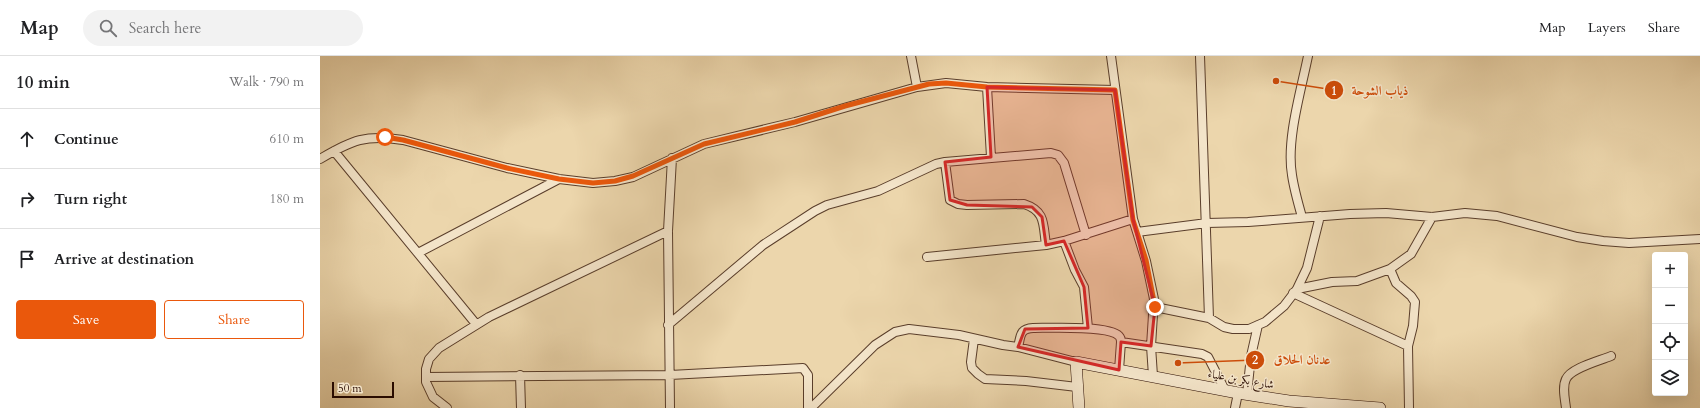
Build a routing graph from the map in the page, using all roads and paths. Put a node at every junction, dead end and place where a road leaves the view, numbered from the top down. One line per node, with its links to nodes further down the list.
1 (911, 56): 5 (street)
2 (1111, 56): 7 (street)
3 (1200, 56): 18 (street)
4 (1308, 56): 15 (street)
5 (917, 87): 6 (street); 10 (street)
6 (987, 87): 7 (street); 9 (street)
7 (1115, 90): 17 (street)
8 (334, 151): 11 (street); 13 (street); 25 (street)
9 (991, 157): 12 (street); 21 (street)
10 (672, 158): 13 (street); 19 (street)
11 (320, 159)
12 (945, 162): 24 (street); 32 (street)
13 (559, 179): 25 (street)
14 (1320, 216): 15 (street); 16 (street); 28 (street)
15 (1302, 217): 18 (street)
16 (1432, 217): 22 (street); 27 (street)
17 (1133, 220): 20 (street); 21 (street)
18 (1207, 223): 20 (street); 30 (street)
19 (668, 231): 31 (street); 32 (street)
20 (1137, 232): 29 (street)
21 (1086, 235): 23 (street)
22 (1700, 238)
23 (1064, 241): 24 (street); 34 (street)
24 (1046, 245): 26 (street)
25 (418, 253): 31 (street)
26 (927, 257)
27 (1390, 269): 28 (street); 38 (street)
28 (1295, 291): 33 (street); 38 (street)
29 (1155, 307): 30 (street); 37 (street)
30 (1209, 318): 33 (street)
31 (476, 324): 46 (street)
32 (668, 325): 44 (street)
33 (1258, 325): 49 (street)
34 (1088, 328): 36 (street); 39 (street)
35 (974, 339): 39 (street); 47 (street); 55 (street)
36 (1121, 342): 37 (street); 42 (street)
37 (1151, 346): 45 (street); 48 (street)
38 (1408, 346): 59 (street)
39 (1018, 347): 41 (street)
40 (1611, 356): 60 (street)
41 (1076, 362): 42 (street, شارع بكر بن علياء); 47 (street)
42 (1119, 370): 45 (street, شارع بكر بن علياء)
43 (520, 375): 44 (street); 46 (street); 52 (street)
44 (670, 375): 53 (street); 54 (street)
45 (1153, 376): 48 (street, شارع بكر بن علياء)
46 (426, 377): 51 (street)
47 (1077, 387): 56 (street)
48 (1225, 390): 49 (street, شارع بكر بن علياء)
49 (1243, 393): 50 (street, شارع بكر بن علياء); 57 (street)
50 (1332, 406): 58 (street, شارع بكر بن علياء)
51 (448, 408)
52 (521, 408)
53 (670, 408)
54 (808, 408)
55 (811, 408)
56 (1079, 408)
57 (1235, 408)
58 (1380, 408)
59 (1408, 408)
60 (1566, 408)

